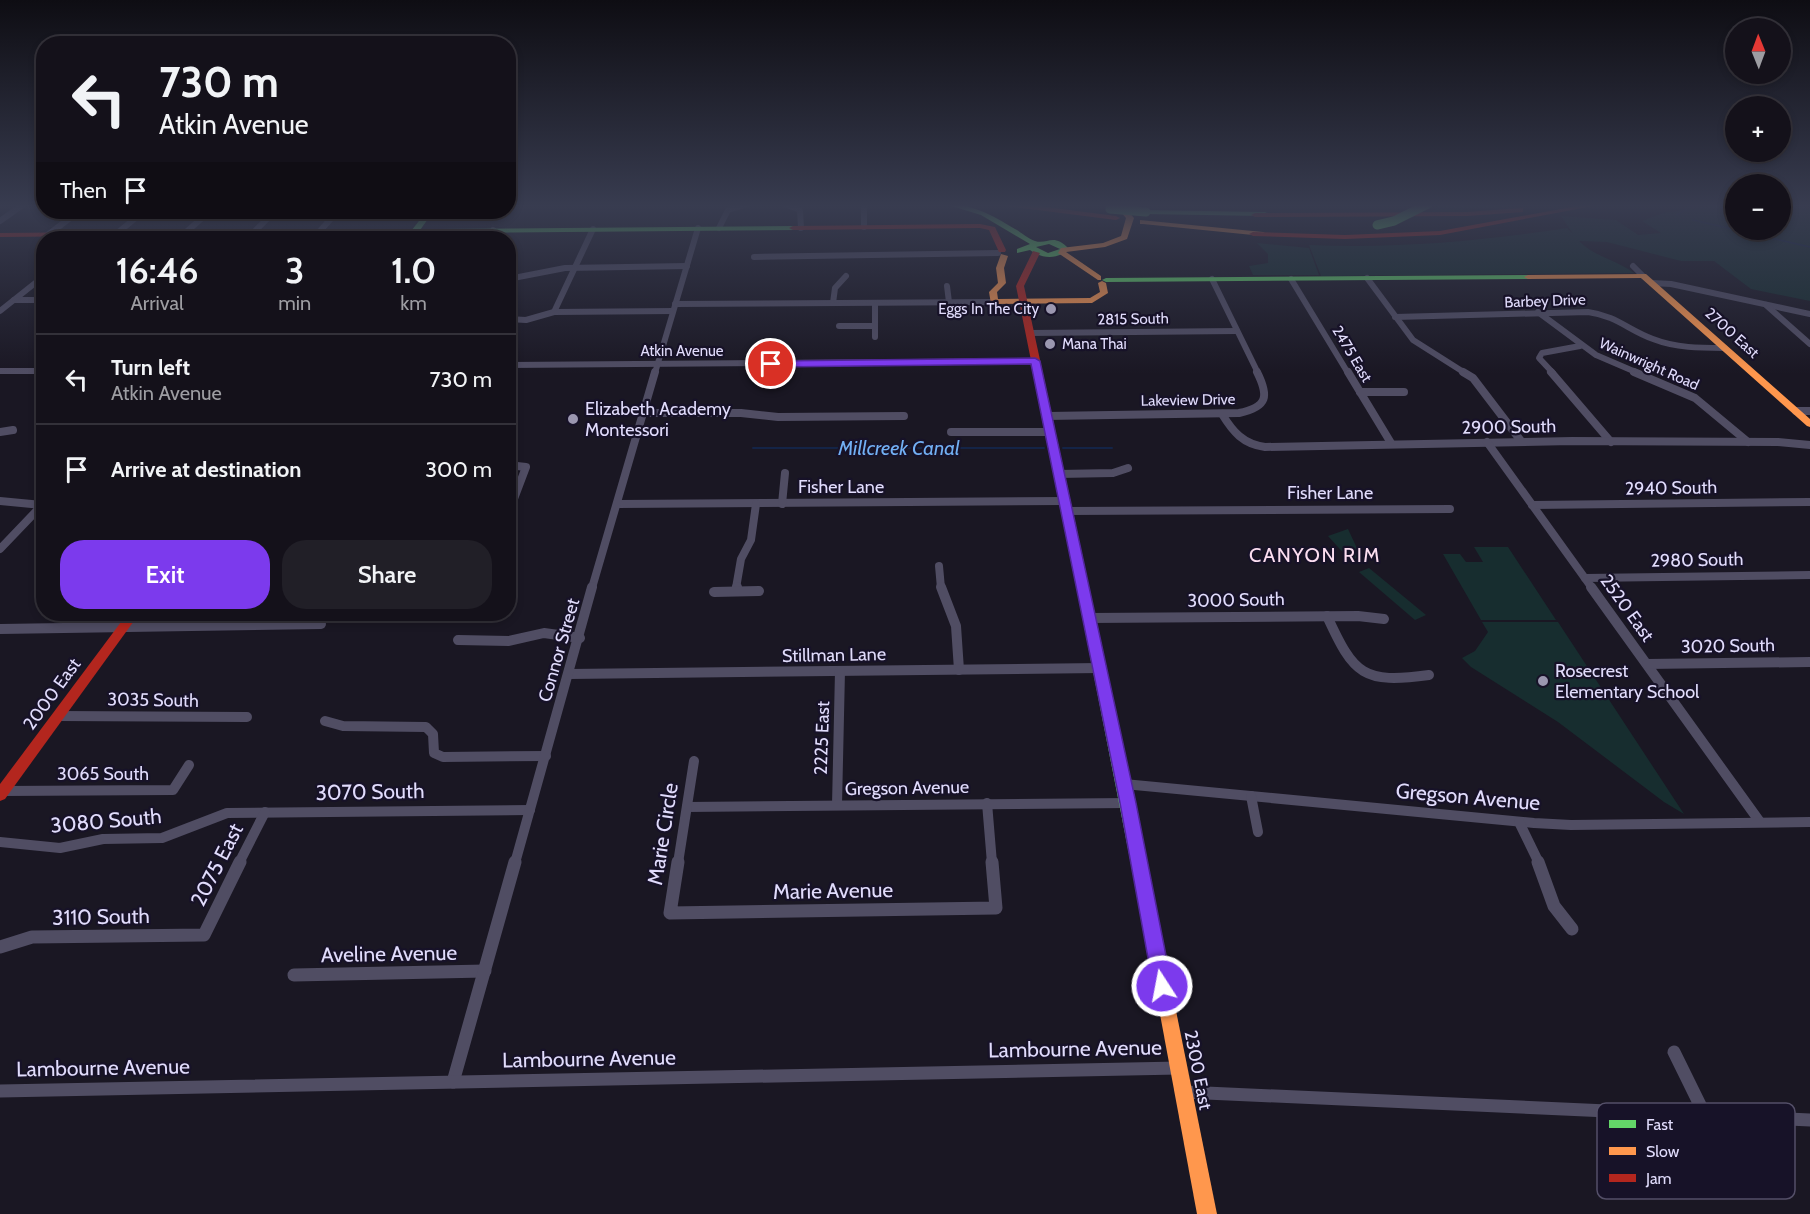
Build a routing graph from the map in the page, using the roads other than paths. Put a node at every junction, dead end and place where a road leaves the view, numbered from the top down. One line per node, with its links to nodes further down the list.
1 (577, 261): 6 (street)
2 (689, 261): 7 (street, Connor Street)
3 (1015, 261): 21 (main road)
4 (1028, 261): 19 (main road, 2300 East)
5 (1060, 261): 14 (main road)
6 (574, 267): 7 (street); 10 (street); 27 (street)
7 (687, 267): 25 (street, Connor Street)
8 (1642, 275): 11 (main road); 24 (street); 39 (main road, 2700 East)
9 (846, 276): 22 (street)
10 (516, 278)
11 (1367, 278): 13 (main road); 30 (street)
12 (1212, 279): 13 (main road); 14 (main road); 34 (street, Lakeview Drive)
13 (1291, 279): 45 (street, 2475 East)
14 (1102, 280): 19 (main road)
15 (36, 282): 17 (street)
16 (947, 286): 20 (street)
17 (14, 300): 18 (street); 26 (street)
18 (36, 300)
19 (1023, 301): 21 (main road); 35 (main road, 2300 East)
20 (949, 302): 21 (street); 23 (street)
21 (994, 302)
22 (833, 303): 23 (street); 25 (street)
23 (875, 303): 33 (street)
24 (1766, 305): 29 (street); 37 (street)
25 (674, 308): 27 (street); 41 (street, Connor Street)
26 (0, 311)
27 (554, 312): 31 (street)
28 (1538, 312): 30 (street, Barbey Drive); 38 (street, Wainwright Road); 39 (street, Barbey Drive)
29 (1810, 314)
30 (1395, 317): 57 (street)
31 (516, 319)
32 (839, 326): 33 (street)
33 (875, 326): 36 (street)
34 (1237, 331): 35 (street, 2815 South); 49 (street, Lakeview Drive)
35 (1029, 333): 40 (main road, 2300 East)
36 (875, 337)
37 (1810, 344)
38 (1580, 346): 59 (street); 60 (street, Wainwright Road)
39 (1724, 348): 47 (main road, 2700 East)
40 (1035, 361): 41 (street, Atkin Avenue); 51 (main road, 2300 East)
41 (658, 364): 42 (street, Atkin Avenue); 48 (street, Connor Street)
42 (516, 365)
43 (0, 371): 44 (street)
44 (36, 371)
45 (1360, 392): 46 (street); 61 (street, 2475 East)
46 (1404, 392)
47 (1803, 411): 52 (main road, 2700 East)
48 (645, 413): 50 (street); 71 (street, Connor Street)
49 (1222, 414): 51 (street, Lakeview Drive); 61 (street, 2900 South)
50 (904, 416)
51 (1047, 416): 56 (main road, 2300 East)
52 (1810, 424)
53 (13, 430): 54 (street)
54 (0, 432)
55 (951, 432): 56 (street)
56 (1050, 432): 66 (main road, 2300 East)
57 (1521, 441): 58 (street, 2900 South); 59 (street, 2900 South)
58 (1487, 442): 61 (street, 2900 South); 74 (street, 2520 East)
59 (1611, 442): 60 (street, 2900 South)
60 (1748, 442): 62 (street, 2900 South)
61 (1391, 443)
62 (1810, 445)
63 (516, 466): 67 (street)
64 (1128, 468): 66 (street)
65 (785, 473): 73 (street)
66 (1059, 474): 75 (main road, 2300 East)
67 (516, 493)
68 (0, 501): 70 (street)
69 (1810, 502): 74 (street, 2940 South)
70 (36, 504)
71 (618, 504): 72 (street, Fisher Lane); 92 (street, Connor Street)
72 (756, 504): 73 (street, Fisher Lane); 82 (street)
73 (782, 504): 75 (street, Fisher Lane)
74 (1532, 505): 81 (street, 2520 East)
75 (1066, 506): 76 (street, Fisher Lane); 86 (main road, 2300 East)
76 (1450, 509)
77 (36, 511): 78 (street)
78 (0, 549)
79 (939, 566): 97 (street)
80 (1810, 575): 81 (street, 2980 South)
81 (1585, 578): 95 (street, 2520 East)
82 (736, 591): 83 (street); 84 (street)
83 (759, 591)
84 (714, 592)
85 (1327, 616): 86 (street, 3000 South); 87 (street, 3000 South); 100 (street)
86 (1089, 618): 96 (main road, 2300 East)
87 (1384, 619)
88 (128, 621): 90 (main road, 2000 East)
89 (321, 624): 90 (street)
90 (123, 628): 91 (street); 101 (main road, 2000 East)
91 (0, 629)
92 (581, 634): 93 (street); 99 (street, Connor Street)
93 (458, 640)
94 (1810, 662): 95 (street, 3020 South)
95 (1647, 664): 118 (street, 2520 East)
96 (1100, 668): 97 (street, Stillman Lane); 107 (main road, 2300 East)
97 (959, 670): 98 (street, Stillman Lane)
98 (840, 671): 99 (street, Stillman Lane); 112 (street, 2225 East)
99 (569, 674): 104 (street, Connor Street)
100 (1429, 675)
101 (58, 716): 102 (street, 3035 South); 108 (main road, 2000 East)
102 (247, 717)
103 (325, 721): 104 (street)
104 (546, 756): 114 (street, Connor Street)
105 (694, 761): 113 (street, Marie Circle)
106 (189, 765): 108 (street, 3065 South)
107 (1124, 784): 109 (street, Gregson Avenue); 111 (main road, 2300 East)
108 (2, 793)
109 (1251, 796): 117 (street, Gregson Avenue); 120 (street)
110 (987, 803): 111 (street, Gregson Avenue); 112 (street, Gregson Avenue); 122 (street, Marie Avenue)
111 (1128, 803): 129 (main road, 2300 East)
112 (837, 805): 113 (street, Gregson Avenue)
113 (687, 807): 122 (street, Marie Circle)
114 (530, 810): 115 (street, 3070 South); 126 (street, Connor Street)
115 (265, 812): 116 (street, 3070 South); 124 (street, 2075 East)
116 (211, 817): 121 (street, 3080 South)
117 (1519, 822): 118 (street, Gregson Avenue); 123 (street)
118 (1760, 822): 119 (street, Gregson Avenue)
119 (1810, 822)
120 (1258, 832)
121 (0, 842)
122 (670, 913)
123 (1572, 929)
124 (204, 935): 125 (street, 3110 South)
125 (0, 947)
126 (485, 971): 127 (street, Aveline Avenue); 130 (street, Connor Street)
127 (294, 975)
128 (1674, 1052): 133 (street)
129 (1179, 1068): 130 (street, Lambourne Avenue); 132 (main road, 2300 East)
130 (453, 1082): 131 (street, Lambourne Avenue)
131 (0, 1091)
132 (1184, 1092): 134 (street); 137 (main road, 2300 East)
133 (1699, 1103)
134 (1597, 1109)
135 (1795, 1119): 136 (street)
136 (1810, 1120)
137 (1207, 1214)

